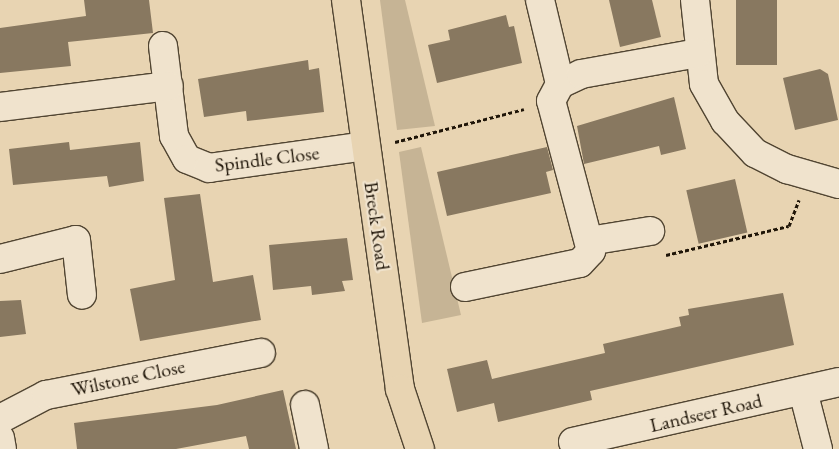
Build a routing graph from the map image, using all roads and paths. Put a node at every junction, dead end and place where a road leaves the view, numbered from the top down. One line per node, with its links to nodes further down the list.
1 (346, 0): 9 (main road, Breck Road)
2 (540, 0): 7 (street)
3 (695, 0): 5 (street)
4 (164, 46): 6 (street, Spindle Close)
5 (698, 53): 7 (street); 10 (street)
6 (168, 86): 8 (street); 9 (street, Spindle Close)
7 (556, 93): 9 (path); 13 (street)
8 (0, 107)
9 (365, 146): 26 (main road, Breck Road)
10 (808, 176): 11 (street); 12 (path)
11 (839, 184)
12 (650, 231): 13 (street)
13 (589, 242): 15 (street)
14 (0, 259): 16 (street)
15 (464, 286)
16 (82, 295)
17 (262, 353): 21 (street, Wilstone Close)
18 (839, 382): 19 (street, Landseer Road)
19 (803, 391): 23 (street, Landseer Road); 27 (street)
20 (305, 405): 25 (street)
21 (0, 420)
22 (0, 438): 24 (street)
23 (573, 442)
24 (2, 449)
25 (314, 449)
26 (420, 449)
27 (818, 449)

